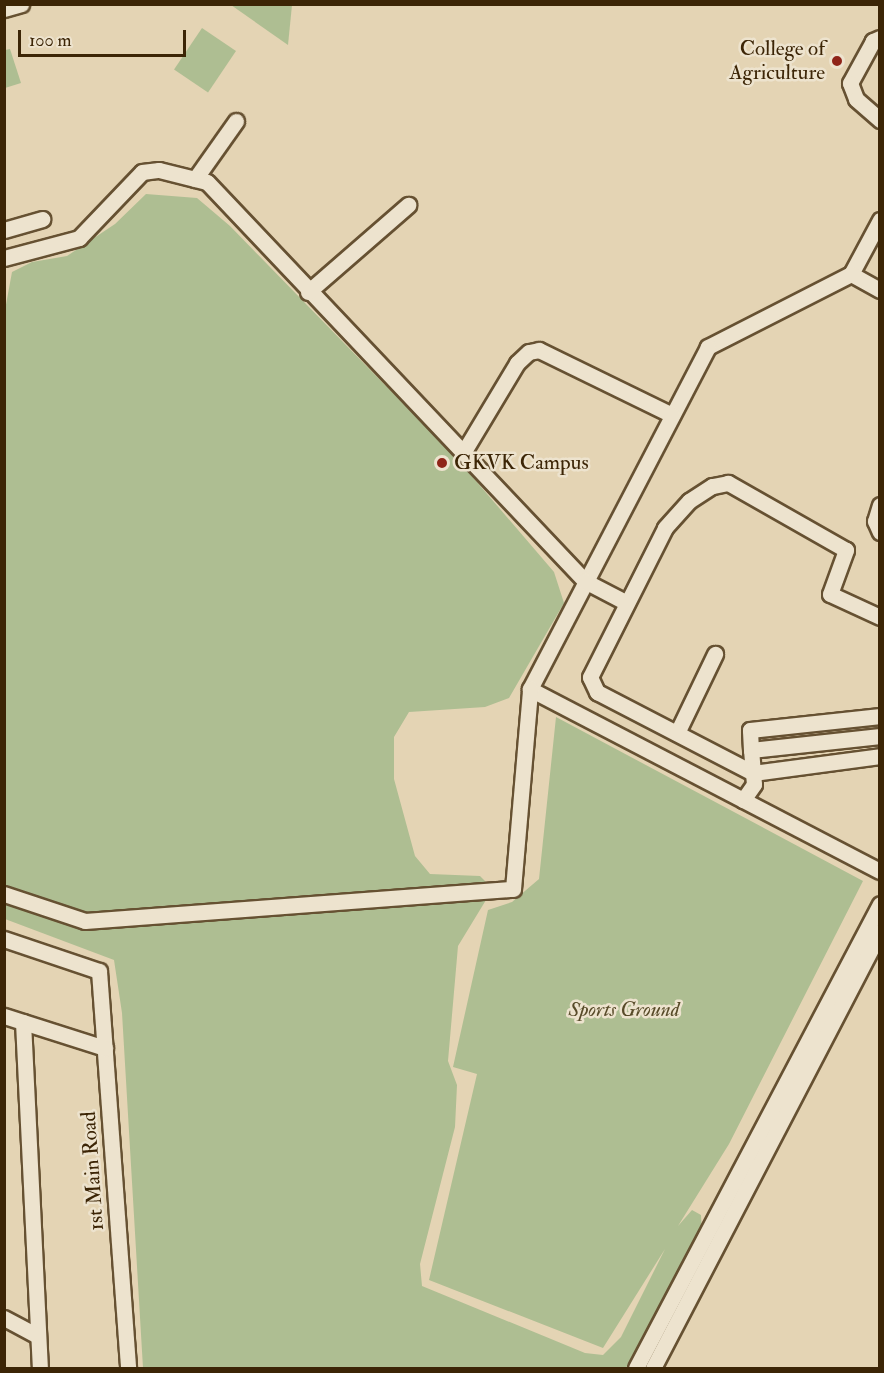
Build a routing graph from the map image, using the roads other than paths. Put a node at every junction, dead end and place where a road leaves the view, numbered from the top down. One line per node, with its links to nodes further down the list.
1 (21, 4): 2 (street)
2 (4, 9)
3 (879, 38): 4 (street)
4 (879, 120)
5 (236, 121): 6 (street)
6 (195, 179): 11 (street); 14 (street)
7 (408, 205): 14 (street)
8 (42, 219): 10 (street)
9 (879, 220): 12 (street)
10 (4, 230)
11 (4, 258)
12 (851, 274): 13 (street); 15 (street)
13 (879, 290)
14 (308, 292): 16 (street)
15 (672, 415): 16 (street); 19 (street)
16 (463, 453): 19 (street)
17 (879, 505): 18 (street)
18 (879, 532)
19 (585, 581): 20 (street); 23 (street)
20 (627, 603): 21 (street); 25 (street)
21 (879, 617)
22 (715, 654): 25 (street)
23 (530, 689): 30 (street); 32 (street)
24 (879, 716): 27 (street)
25 (677, 734): 29 (street)
26 (879, 736): 27 (street)
27 (751, 750): 29 (street)
28 (879, 756): 29 (street)
29 (753, 773): 30 (street)
30 (743, 800): 31 (street)
31 (879, 871)
32 (4, 894)
33 (879, 904): 43 (street)
34 (879, 933): 44 (street)
35 (4, 939): 38 (street, 1st Main Road)
36 (4, 1016): 37 (street)
37 (23, 1022): 38 (street); 40 (street)
38 (105, 1048): 42 (street, 1st Main Road)
39 (4, 1318): 40 (street)
40 (38, 1336): 41 (street)
41 (40, 1368)
42 (128, 1368)
43 (636, 1368)
44 (653, 1368)

